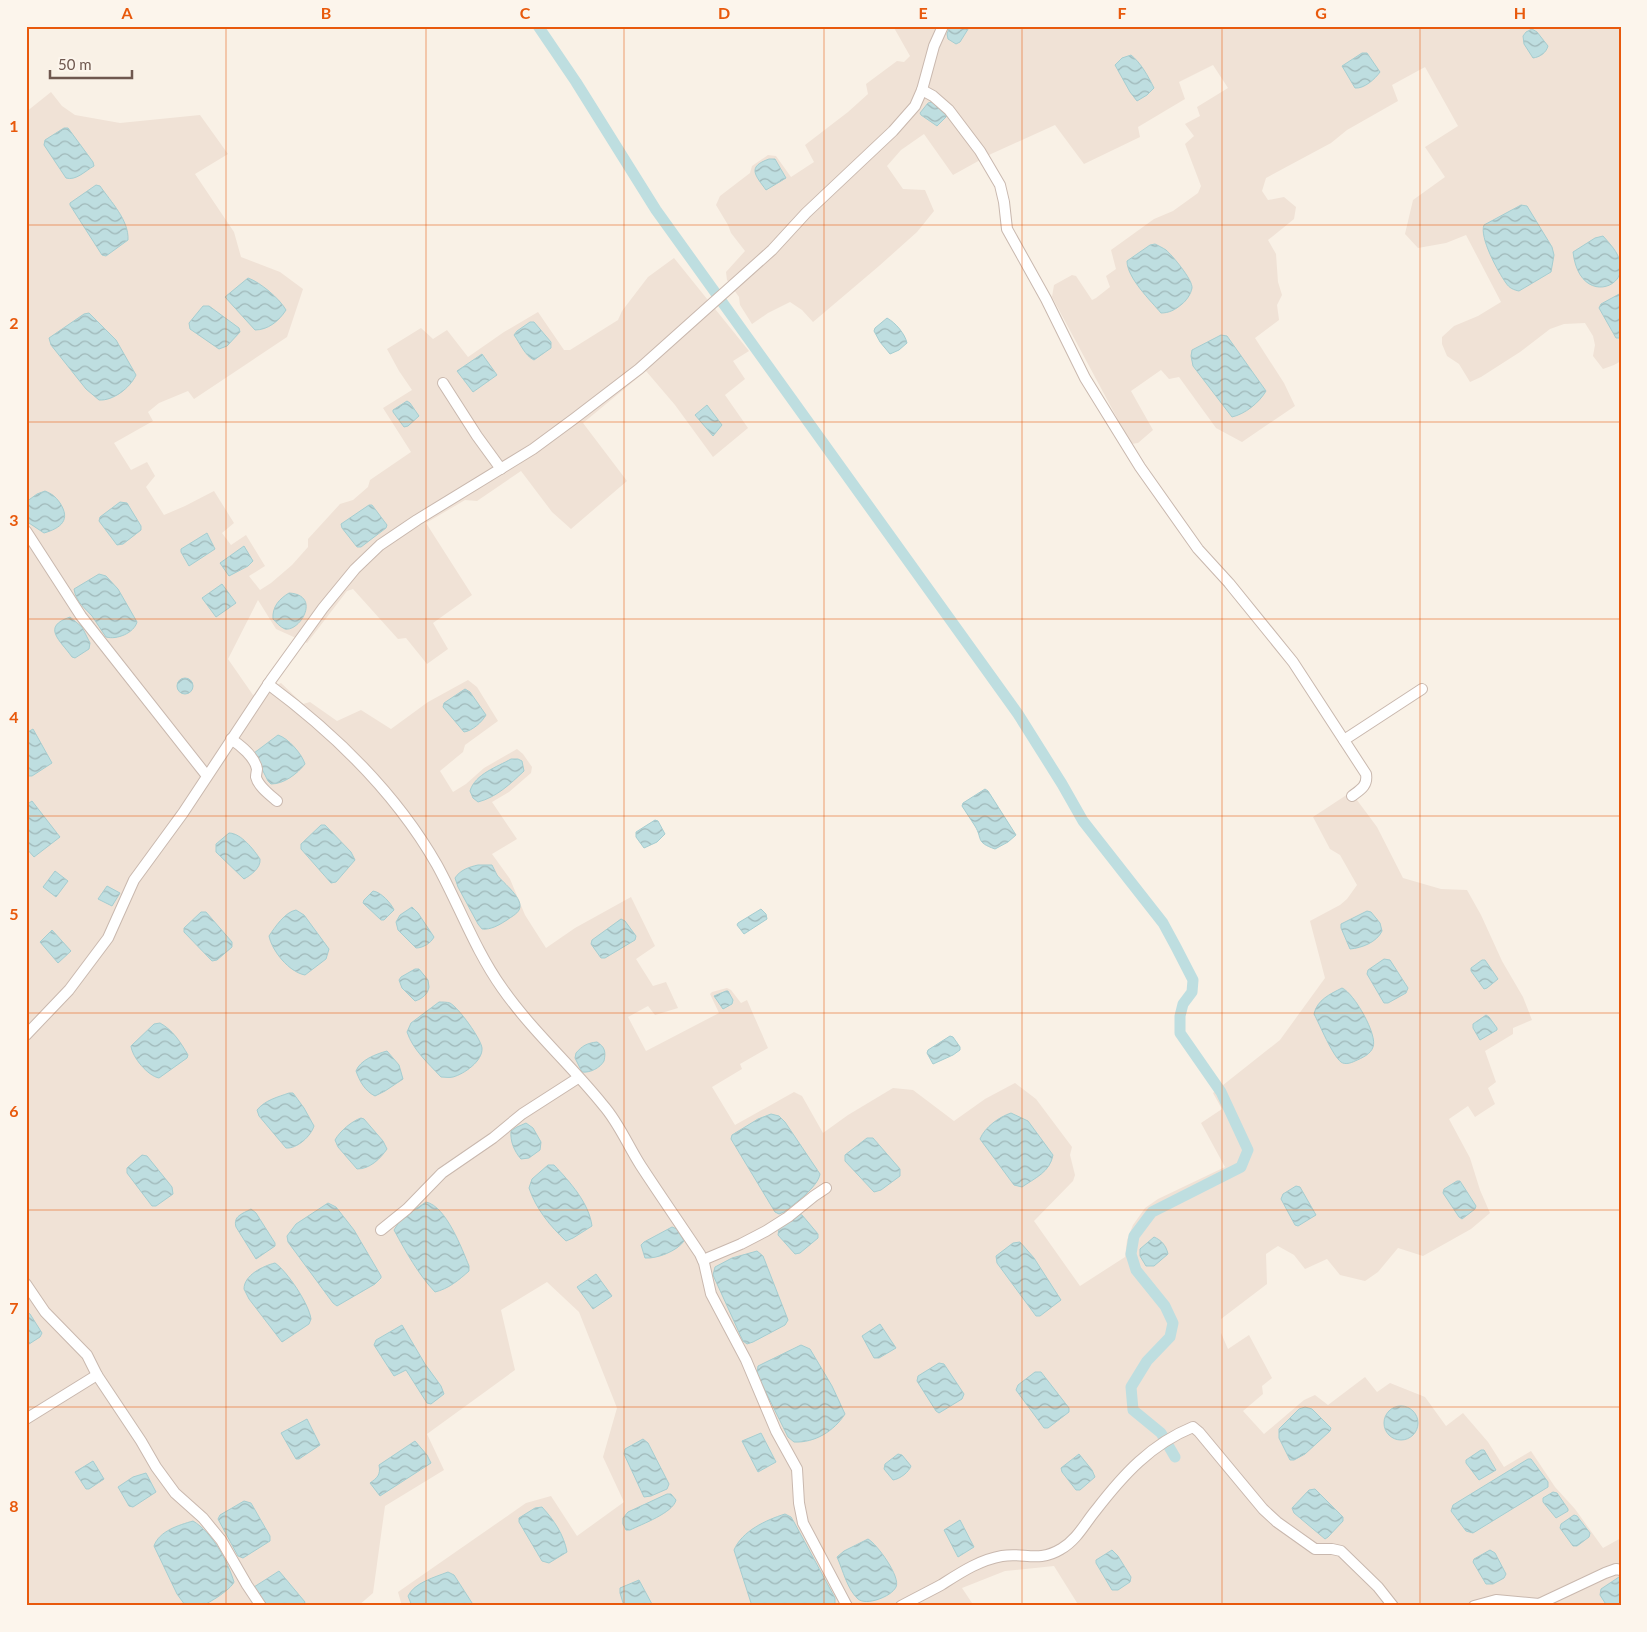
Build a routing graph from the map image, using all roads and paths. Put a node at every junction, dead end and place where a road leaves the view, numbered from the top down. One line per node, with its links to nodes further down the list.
1 (943, 26): 2 (street)
2 (922, 90): 4 (street); 9 (street)
3 (443, 383): 4 (street)
4 (501, 469): 6 (street)
5 (26, 531): 10 (street)
6 (268, 684): 8 (street); 14 (street)
7 (1422, 689): 9 (street)
8 (232, 739): 10 (street); 12 (street)
9 (1344, 740): 11 (street)
10 (207, 776): 13 (street)
11 (1352, 796)
12 (276, 801)
13 (26, 1035)
14 (578, 1078): 16 (street); 17 (street)
15 (826, 1188): 17 (street)
16 (381, 1230)
17 (703, 1260): 23 (street)
18 (26, 1284): 19 (street)
19 (97, 1375): 20 (street); 22 (street)
20 (26, 1419)
21 (1621, 1570): 26 (street)
22 (261, 1606)
23 (847, 1606)
24 (900, 1606): 25 (street)
25 (1393, 1606)
26 (1474, 1606)

